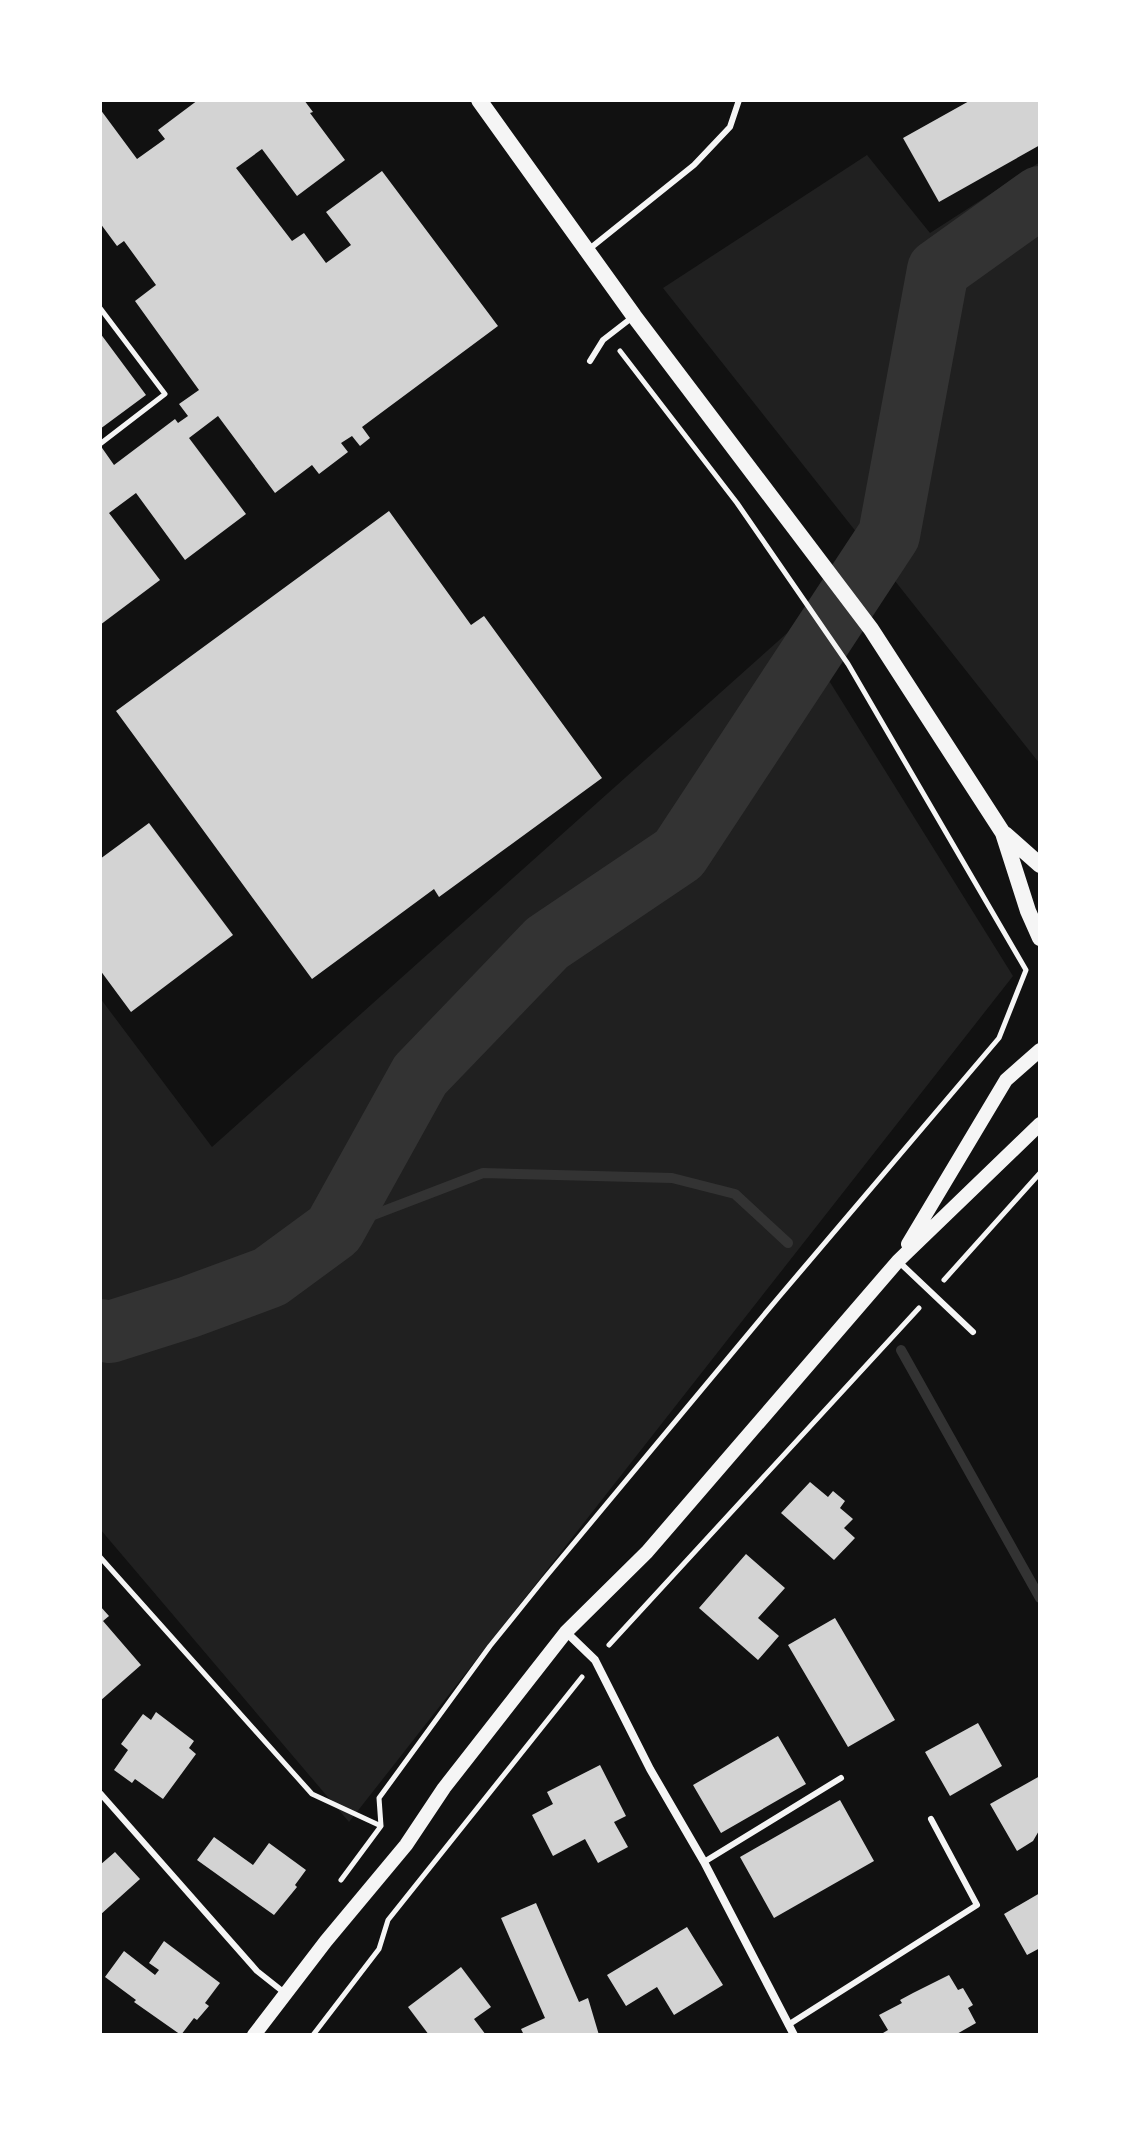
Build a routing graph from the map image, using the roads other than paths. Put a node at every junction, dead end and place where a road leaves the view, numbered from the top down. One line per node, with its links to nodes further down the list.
1 (479, 100): 3 (main road)
2 (739, 100): 3 (lane)
3 (588, 250): 4 (main road)
4 (634, 316): 5 (lane); 6 (main road)
5 (590, 361)
6 (1003, 833): 7 (main road); 8 (main road)
7 (1040, 865)
8 (1040, 938)
9 (1040, 1050): 11 (street)
10 (1040, 1124): 11 (street)
11 (898, 1261): 12 (lane); 13 (street)
12 (973, 1332)
13 (566, 1632): 17 (street); 18 (street)
14 (841, 1778): 17 (lane)
15 (100, 1793): 18 (lane)
16 (931, 1819): 19 (lane)
17 (704, 1862): 19 (street)
18 (286, 1994): 20 (street)
19 (788, 2025): 21 (street)
20 (254, 2035)
21 (794, 2035)

